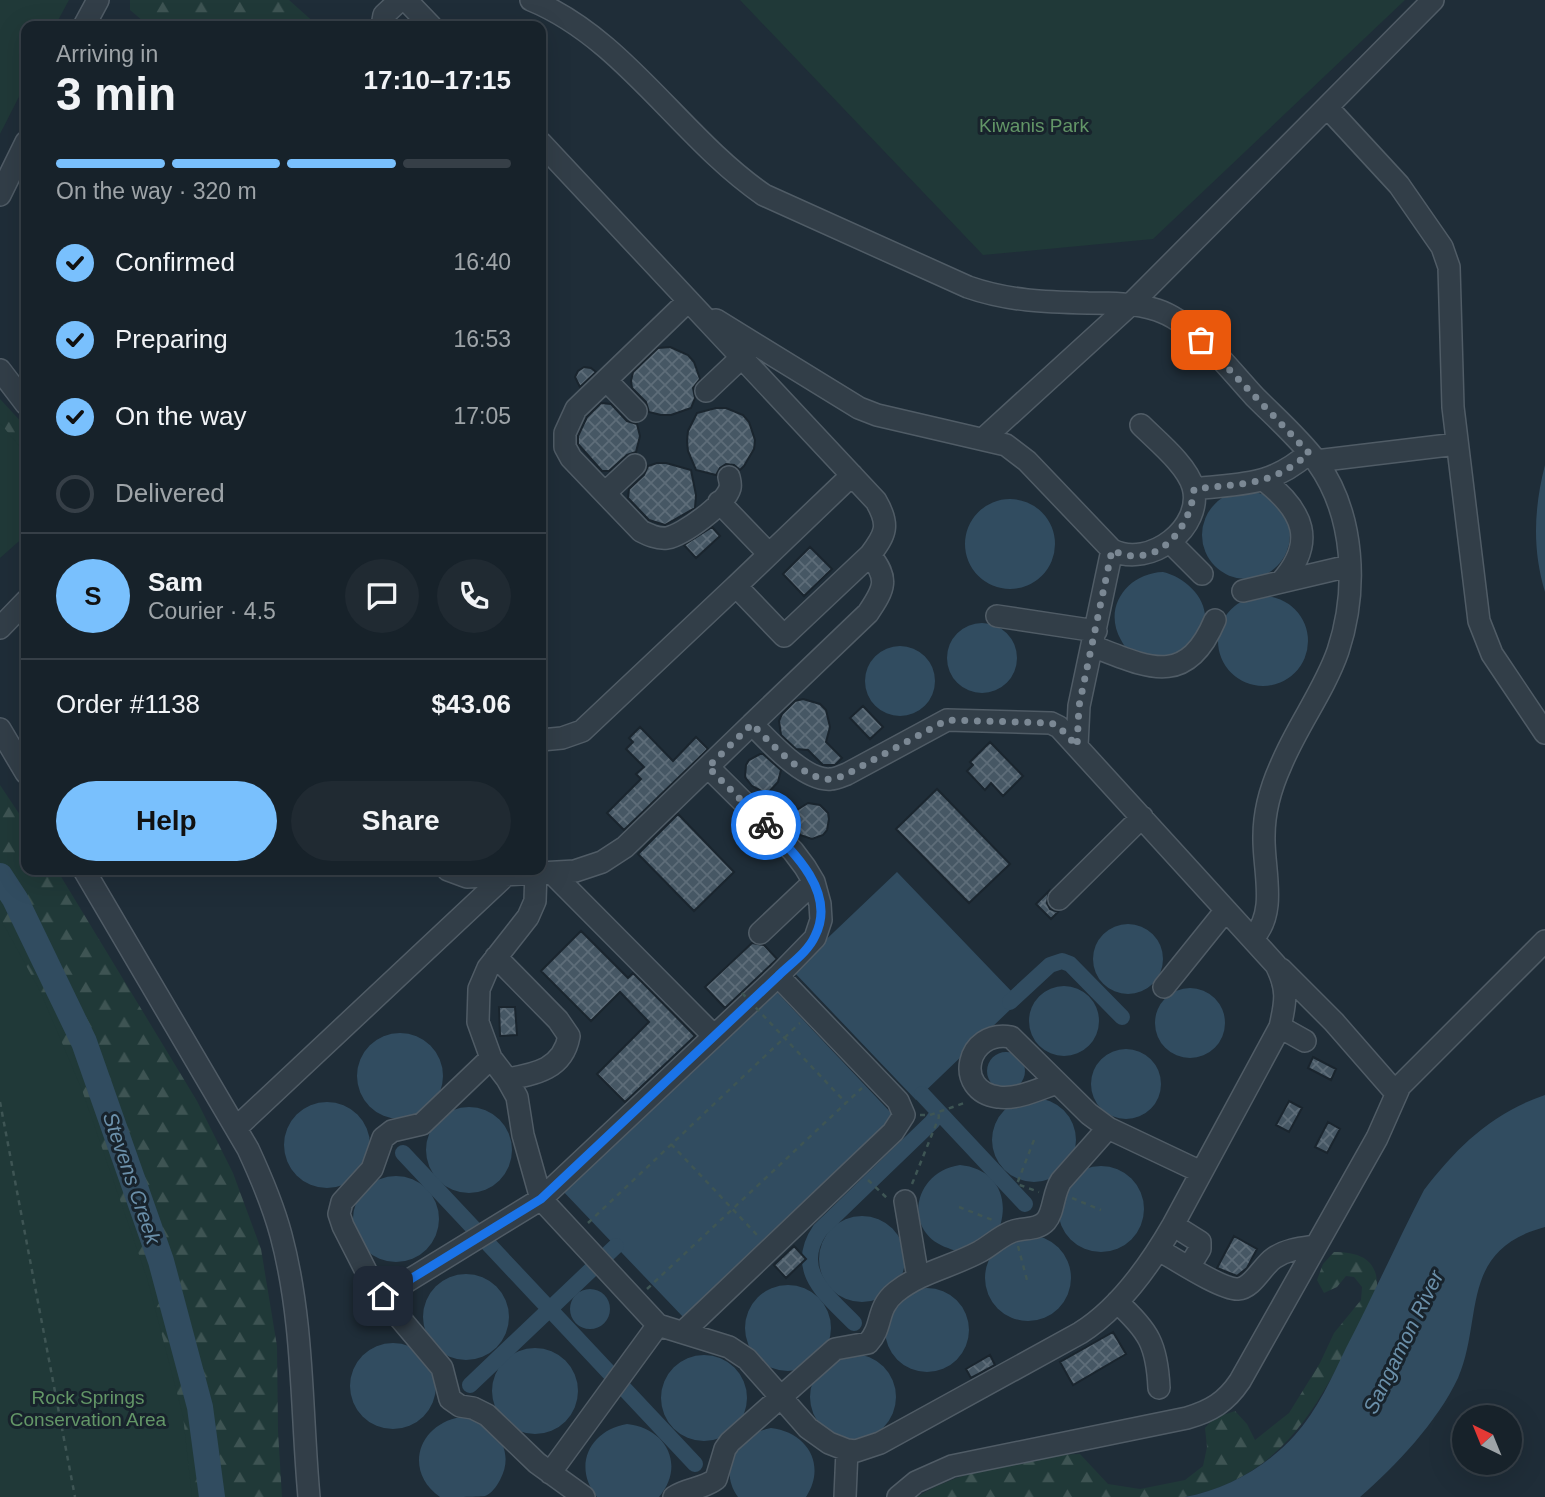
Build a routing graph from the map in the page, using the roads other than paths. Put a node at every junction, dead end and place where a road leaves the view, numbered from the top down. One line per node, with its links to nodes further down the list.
1 (98, 0): 6 (lane)
2 (400, 0): 7 (lane)
3 (406, 0): 8 (lane)
4 (531, 0): 14 (lane)
5 (1433, 0): 9 (lane)
6 (87, 21)
7 (383, 21)
8 (426, 21)
9 (1327, 107): 14 (lane); 23 (lane)
10 (546, 148): 13 (lane)
11 (21, 152): 12 (lane)
12 (0, 195)
13 (691, 304): 15 (lane); 17 (lane); 22 (lane)
14 (1130, 305): 22 (lane); 24 (lane)
15 (742, 357): 18 (lane); 26 (lane)
16 (0, 370): 19 (lane)
17 (606, 380): 20 (lane); 30 (lane)
18 (706, 391)
19 (21, 397)
20 (636, 411)
21 (1141, 425): 29 (lane)
22 (983, 439): 33 (lane)
23 (1457, 443): 24 (lane); 48 (lane)
24 (1312, 457): 28 (lane); 36 (lane)
25 (635, 465): 30 (lane)
26 (852, 475): 34 (lane); 35 (lane)
27 (729, 478): 31 (lane)
28 (1265, 481): 29 (lane); 38 (lane)
29 (1194, 489): 32 (lane)
30 (605, 493): 31 (lane)
31 (719, 502): 34 (lane)
32 (1170, 542): 33 (lane); 37 (lane)
33 (1112, 550): 45 (lane)
34 (769, 554): 39 (lane)
35 (870, 555): 39 (lane); 46 (lane)
36 (1349, 566): 38 (lane); 64 (lane)
37 (1202, 574)
38 (1281, 582): 40 (lane)
39 (736, 586): 49 (lane)
40 (1243, 591)
41 (21, 606): 44 (lane)
42 (997, 616): 45 (lane)
43 (1215, 620): 45 (lane)
44 (0, 628)
45 (1094, 638): 50 (lane)
46 (752, 724): 50 (lane); 52 (lane)
47 (0, 729): 51 (lane)
48 (1545, 733)
49 (546, 740)
50 (1077, 746): 53 (lane)
51 (21, 765)
52 (708, 767): 54 (lane); 60 (lane)
53 (1142, 817): 61 (lane); 62 (lane)
54 (546, 872)
55 (87, 875): 77 (lane)
56 (462, 875): 57 (lane)
57 (506, 875): 77 (lane)
58 (540, 875): 66 (lane)
59 (544, 875): 71 (lane)
60 (814, 882): 63 (lane); 68 (lane)
61 (1059, 899)
62 (1226, 910): 64 (lane); 69 (lane)
63 (760, 933)
64 (1252, 938): 67 (lane)
65 (1545, 941): 76 (lane)
66 (496, 957): 73 (lane); 74 (lane)
67 (1276, 965): 70 (lane); 76 (lane)
68 (778, 976): 71 (lane); 90 (lane)
69 (1164, 987)
70 (1280, 1027): 72 (lane); 79 (lane)
71 (714, 1036): 80 (lane)
72 (1305, 1041)
73 (491, 1058): 74 (lane); 87 (lane)
74 (507, 1079): 80 (lane)
75 (1057, 1083): 75 (lane); 78 (lane)
76 (1396, 1093): 83 (lane)
77 (236, 1128): 95 (lane)
78 (1108, 1128): 79 (lane); 86 (lane)
79 (1201, 1172): 82 (lane)
80 (541, 1199): 87 (lane); 89 (lane)
81 (905, 1200): 86 (lane)
82 (1173, 1225): 84 (lane); 85 (lane)
83 (1317, 1246): 85 (lane); 99 (lane)
84 (1159, 1250): 85 (lane); 88 (lane)
85 (1189, 1267)
86 (918, 1278): 92 (lane)
87 (383, 1296): 94 (lane)
88 (1117, 1302): 91 (lane); 93 (lane)
89 (658, 1325): 90 (lane); 94 (lane)
90 (683, 1332): 92 (lane)
91 (1159, 1388)
92 (779, 1397): 93 (lane); 97 (lane)
93 (847, 1450): 98 (lane)
94 (550, 1473): 96 (lane)
95 (309, 1497)
96 (584, 1497)
97 (674, 1497)
98 (845, 1497)
99 (898, 1497)

